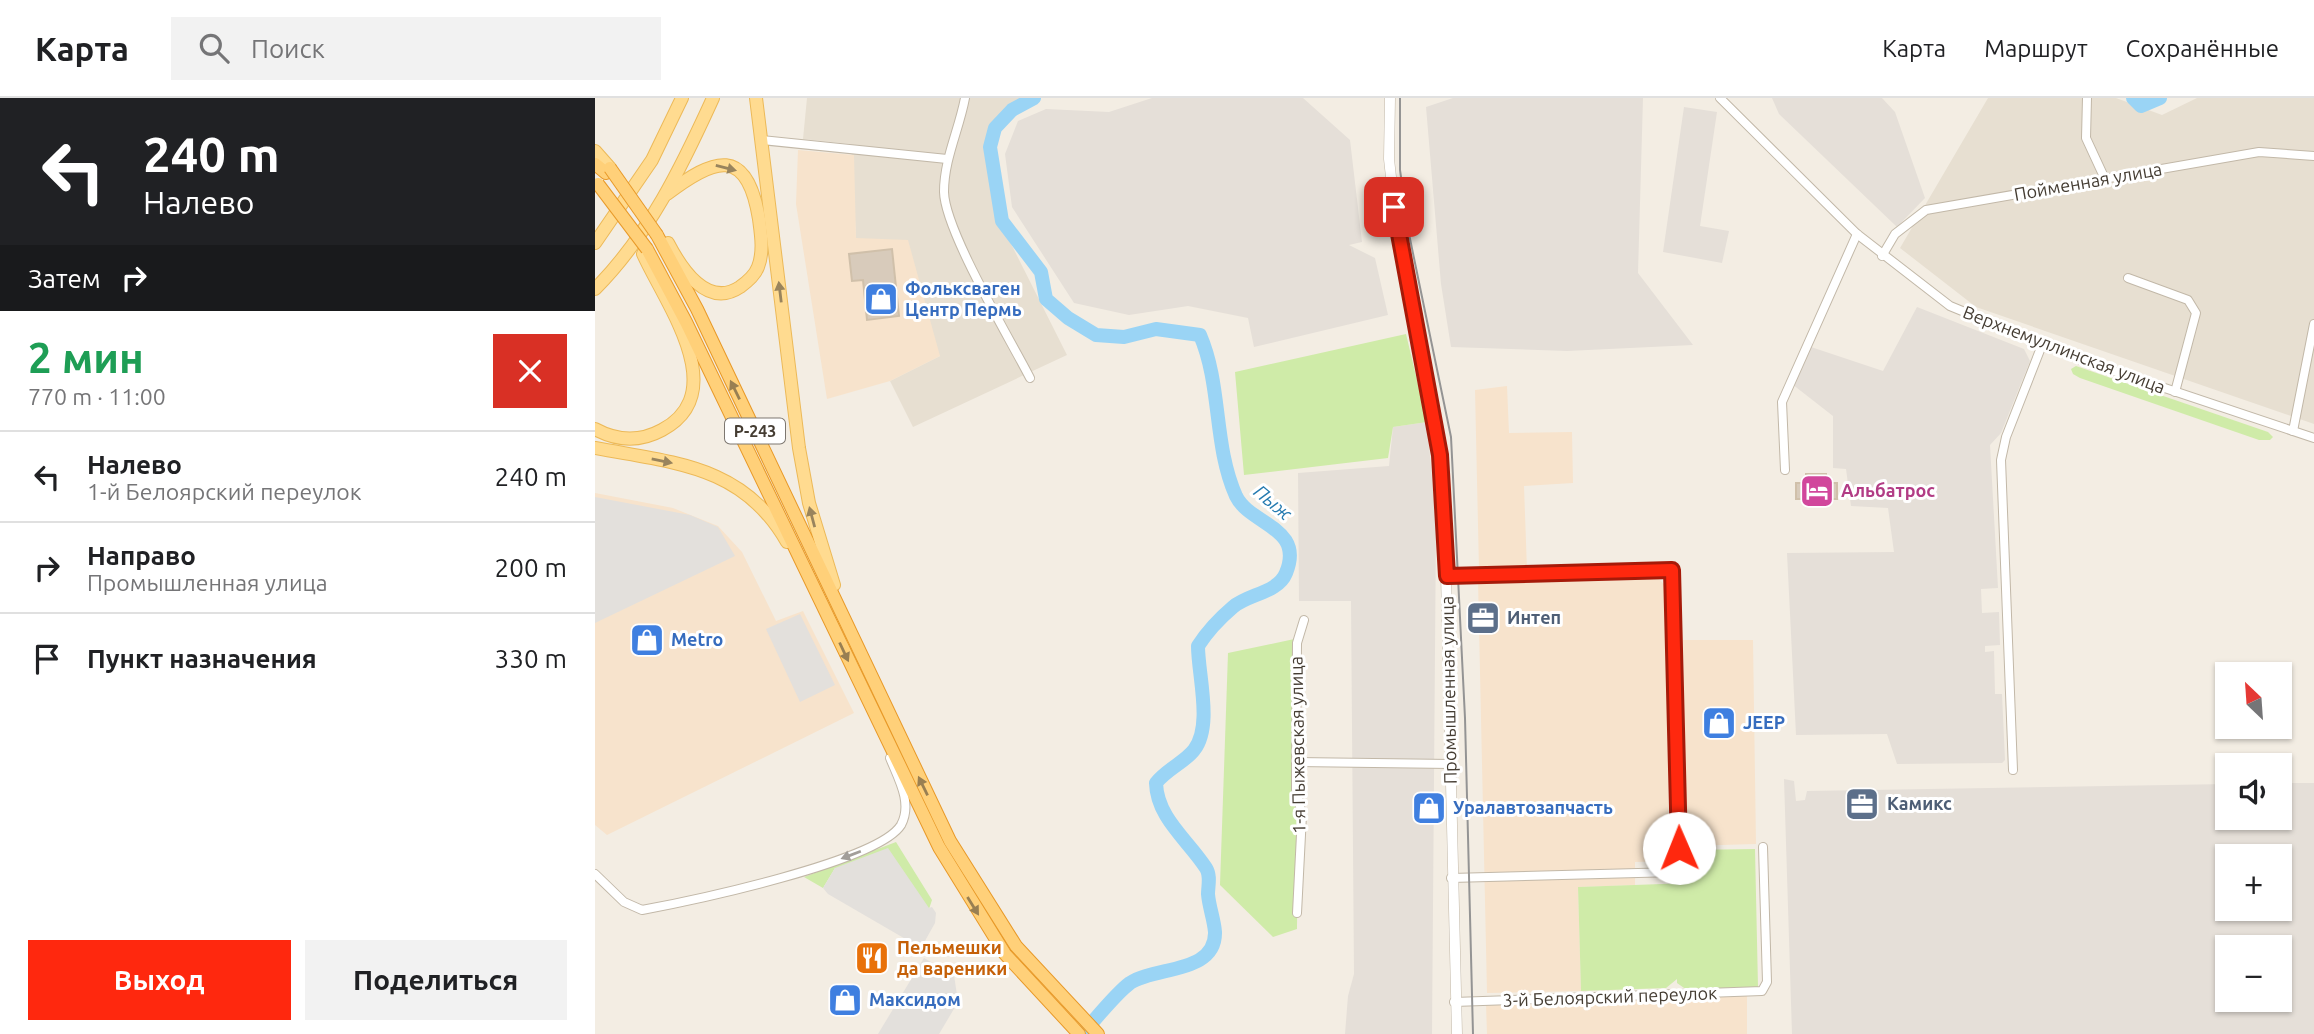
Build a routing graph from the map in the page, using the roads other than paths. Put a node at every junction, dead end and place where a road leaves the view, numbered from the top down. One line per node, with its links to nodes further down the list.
1 (682, 98): 18 (main road)
2 (713, 98): 15 (main road)
3 (756, 98): 8 (main road)
4 (965, 98): 11 (street)
5 (1389, 98): 32 (street, Промышленная улица)
6 (1720, 98): 17 (street, Верхнемуллинская улица)
7 (2087, 98): 14 (street)
8 (761, 140): 11 (street); 35 (main road, one-way to 8)
9 (595, 151): 13 (main road)
10 (2314, 156): 14 (street, Пойменная улица)
11 (947, 159): 25 (street)
12 (595, 163): 13 (highway)
13 (601, 179): 16 (highway, Р-243, bridge); 19 (highway, bridge)
14 (2105, 179): 20 (street, Пойменная улица)
15 (667, 194): 16 (main road, one-way to 16); 22 (main road)
16 (659, 232): 35 (highway, Р-243, one-way to 16)
17 (1857, 234): 20 (street, Верхнемуллинская улица); 31 (street)
18 (595, 243)
19 (645, 251): 27 (main road); 33 (highway, Р-243)
20 (1882, 256): 24 (street, Верхнемуллинская улица)
21 (2128, 278): 26 (street)
22 (597, 288)
23 (2314, 324): 28 (street)
24 (2042, 345): 26 (street, Верхнемуллинская улица); 39 (street)
25 (1030, 378)
26 (2175, 392): 28 (street, Верхнемуллинская улица)
27 (595, 429)
28 (2293, 431): 29 (street, Верхнемуллинская улица)
29 (2314, 438)
30 (595, 448): 33 (main road, one-way to 33)
31 (1784, 470)
32 (1447, 576): 38 (street, Промышленная улица); 42 (street)
33 (815, 590): 36 (highway, Р-243, one-way to 36)
34 (1304, 620): 37 (street, 1-я Пыжевская улица)
35 (851, 628): 45 (highway, Р-243, one-way to 35)
36 (881, 731): 41 (street, one-way to 41); 45 (highway, Р-243, one-way to 45)
37 (1296, 761): 38 (street); 43 (street, 1-я Пыжевская улица)
38 (1451, 764): 42 (street, Промышленная улица)
39 (2013, 770)
40 (1763, 847): 44 (street, 3-й Белоярский переулок)
41 (595, 874)
42 (1451, 878): 44 (street, Промышленная улица)
43 (1297, 913)
44 (1454, 1002): 48 (street, Промышленная улица)
45 (1064, 1011): 46 (highway, Р-243); 47 (highway, Р-243)
46 (1079, 1034)
47 (1098, 1034)
48 (1457, 1034)

